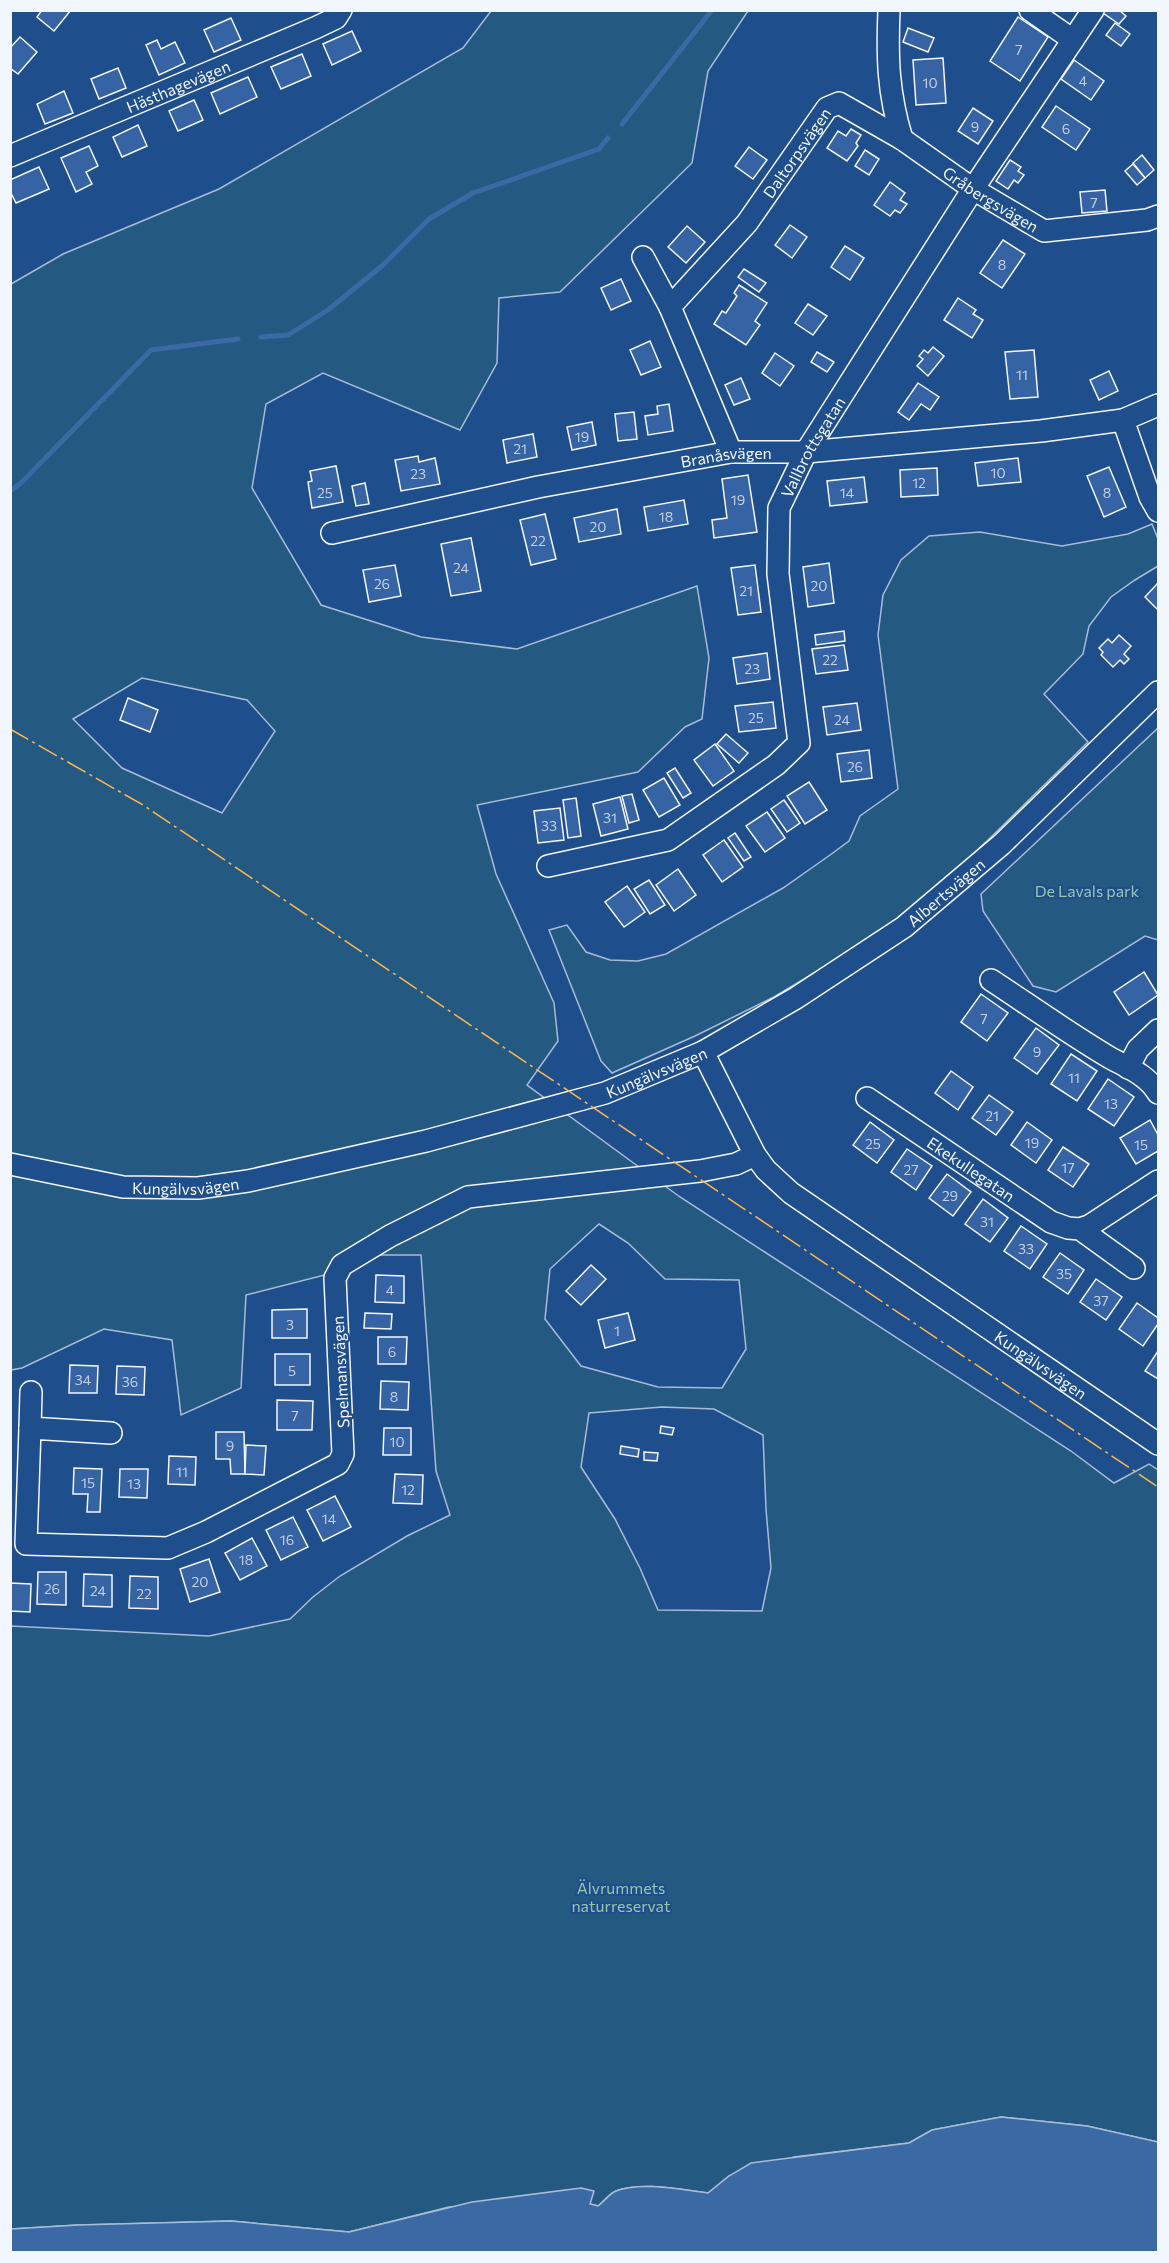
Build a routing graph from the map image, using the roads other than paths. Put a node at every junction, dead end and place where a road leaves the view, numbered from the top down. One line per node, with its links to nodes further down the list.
1 (341, 10): 7 (street, Hästhagevägen)
2 (890, 10): 6 (street)
3 (1030, 10): 5 (street)
4 (1093, 10): 5 (street, Vallbrottsgatan)
5 (1073, 40): 8 (street, Vallbrottsgatan)
6 (902, 140): 8 (street, Gråbergsvägen); 11 (street, Daltorpsvägen)
7 (10, 156)
8 (973, 189): 9 (street, Gråbergsvägen); 15 (street, Vallbrottsgatan)
9 (1158, 216)
10 (643, 257): 11 (street)
11 (670, 307): 14 (street)
12 (1158, 405): 13 (street, Branåsvägen)
13 (1123, 420): 15 (street, Branåsvägen); 16 (street)
14 (731, 452): 15 (street, Branåsvägen); 17 (street, Branåsvägen)
15 (806, 452): 19 (street, Vallbrottsgatan)
16 (1158, 511)
17 (332, 533)
18 (1158, 692): 22 (street, Albertsvägen)
19 (548, 866)
20 (991, 980): 23 (street)
21 (1158, 1030): 23 (street)
22 (703, 1052): 26 (street, Kungälvsvägen); 27 (street, Kungälvsvägen)
23 (1128, 1068): 24 (street)
24 (1158, 1093)
25 (867, 1098): 29 (street, Ekekullegatan)
26 (755, 1155): 32 (street, Spelmansvägen); 34 (street, Kungälvsvägen)
27 (10, 1164)
28 (1158, 1181): 29 (street)
29 (1080, 1229): 30 (street, Ekekullegatan)
30 (1134, 1268)
31 (31, 1392): 32 (street, Spelmansvägen)
32 (30, 1428): 33 (street)
33 (111, 1432)
34 (1158, 1444)

